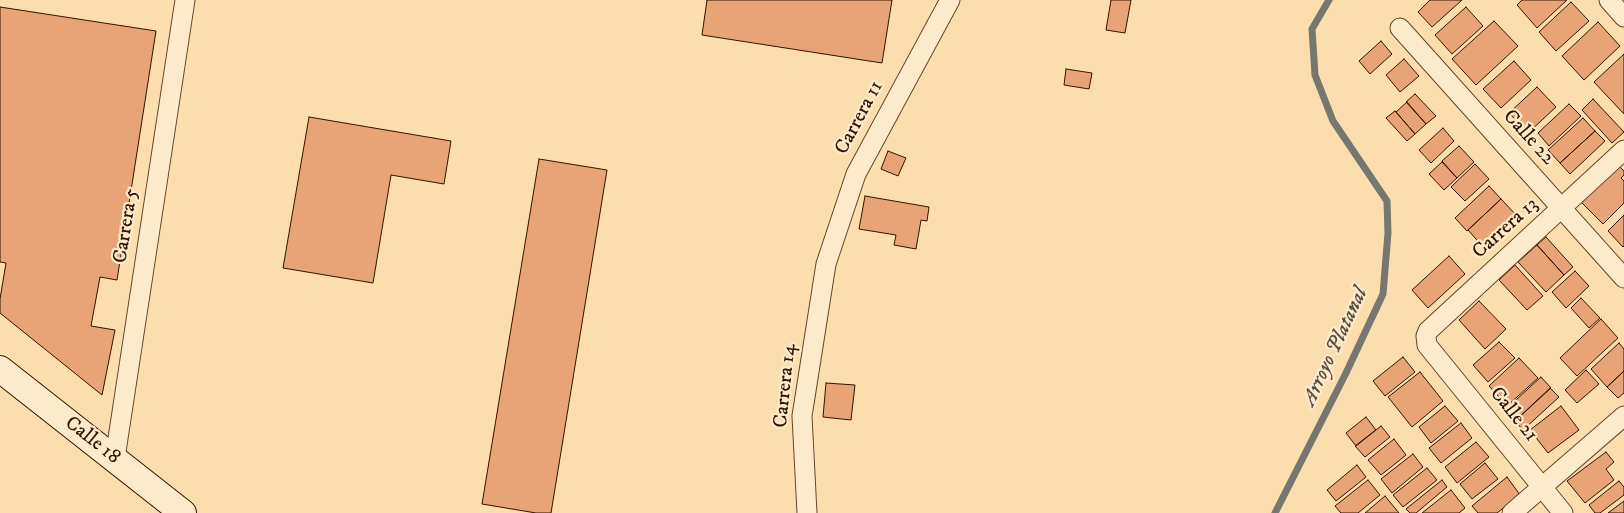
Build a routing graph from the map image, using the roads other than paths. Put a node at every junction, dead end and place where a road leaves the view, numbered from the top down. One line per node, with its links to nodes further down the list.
1 (185, 0): 13 (street, Carrera 5)
2 (950, 0): 8 (street, Carrera 11)
3 (1609, 0): 4 (street)
4 (1624, 17)
5 (1400, 28): 7 (street, Calle 22)
6 (1624, 150): 7 (street, Carrera 13)
7 (1562, 209): 9 (street, Calle 22); 10 (street, Carrera 13)
8 (826, 264): 16 (street, Carrera 14)
9 (1624, 278)
10 (1427, 345): 14 (street, Calle 21)
11 (0, 369): 13 (main road, Calle 18)
12 (1624, 416): 14 (street)
13 (114, 458): 15 (main road, Calle 18)
14 (1543, 488): 17 (street); 18 (street, Calle 21)
15 (184, 513)
16 (807, 513)
17 (1512, 513)
18 (1562, 513)

